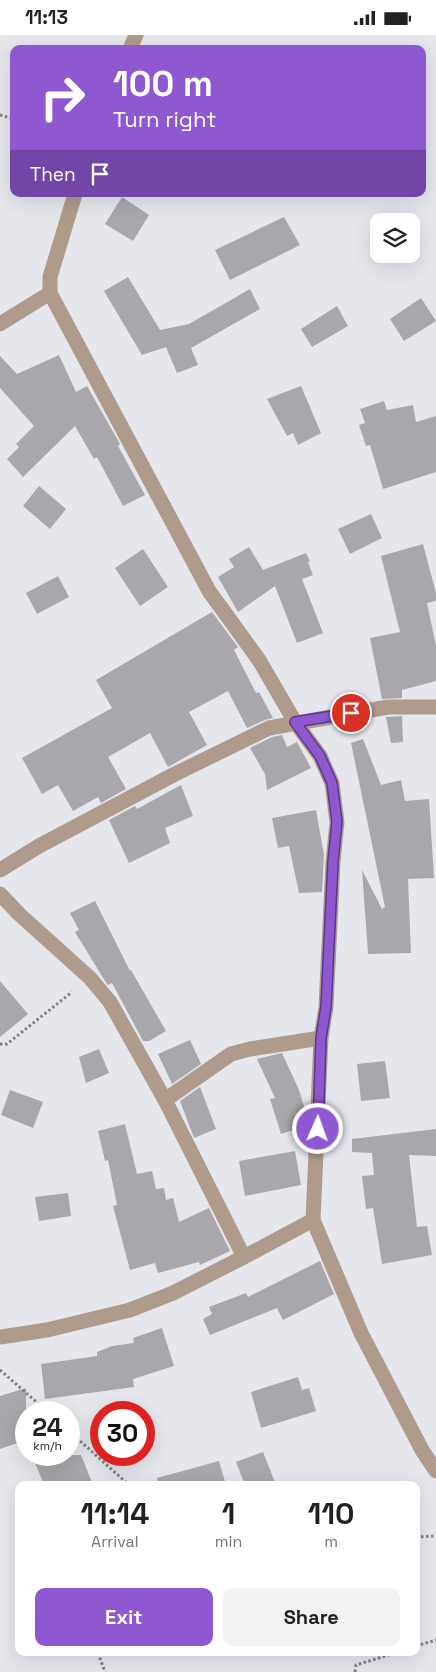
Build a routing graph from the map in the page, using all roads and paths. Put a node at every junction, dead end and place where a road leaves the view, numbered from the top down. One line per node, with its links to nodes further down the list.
1 (74, 197): 2 (street)
2 (50, 293): 3 (street); 5 (street)
3 (0, 324)
4 (436, 707): 5 (street)
5 (295, 722): 6 (street); 9 (street)
6 (0, 870)
7 (0, 894): 8 (street)
8 (90, 978): 10 (path); 11 (street)
9 (321, 1038): 11 (street); 12 (street)
10 (0, 1044)
11 (165, 1100): 13 (street)
12 (313, 1220): 13 (street); 18 (street)
13 (244, 1257): 14 (street)
14 (0, 1337)
15 (0, 1370): 16 (path)
16 (35, 1401)
17 (80, 1441): 19 (path)
18 (436, 1471)
19 (125, 1481)
20 (436, 1536): 21 (path)
21 (420, 1537)
22 (436, 1640): 23 (path)
23 (420, 1645)
24 (99, 1656): 26 (path)
25 (385, 1656): 27 (path)
26 (105, 1672)
27 (354, 1672)

